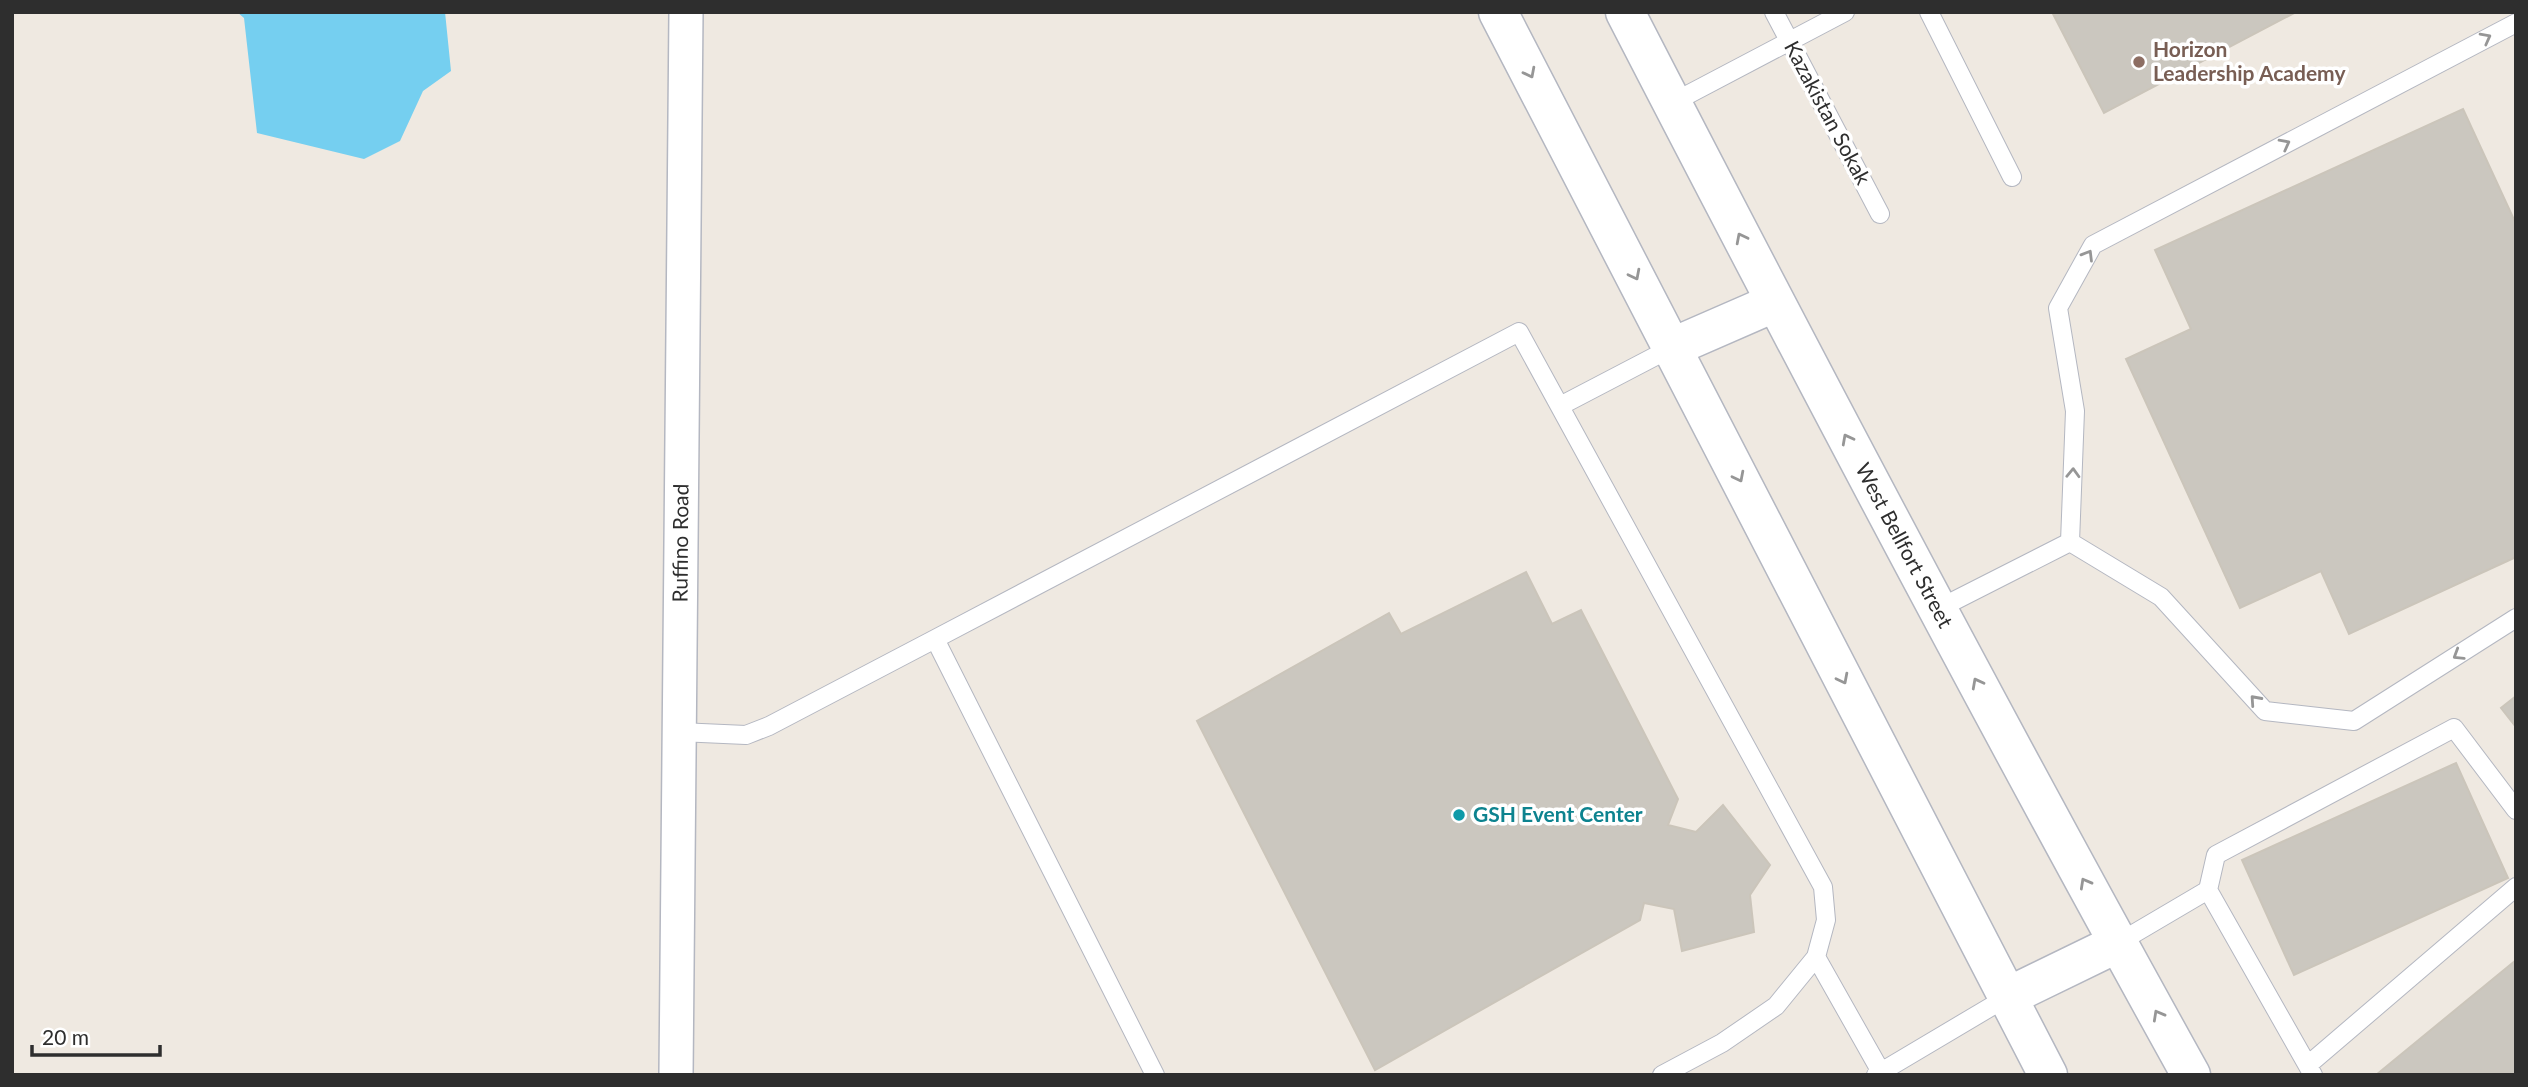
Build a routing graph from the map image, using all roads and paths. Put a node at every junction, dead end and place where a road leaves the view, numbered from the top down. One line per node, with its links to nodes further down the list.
1 (686, 12): 19 (street, Ruffino Road)
2 (1498, 12): 13 (main road, one-way to 13)
3 (1625, 12): 9 (main road, West Bellfort Street)
4 (1774, 12): 8 (lane, Kazakistan Sokak)
5 (1845, 12): 8 (lane)
6 (1929, 12): 10 (lane)
7 (2516, 23): 15 (lane, one-way to 7)
8 (1790, 41): 9 (lane); 11 (lane, Kazakistan Sokak)
9 (1672, 103): 12 (main road, West Bellfort Street, one-way to 9)
10 (2012, 177)
11 (1880, 214)
12 (1774, 303): 13 (main road); 16 (main road, West Bellfort Street, one-way to 12)
13 (1673, 348): 14 (lane); 25 (main road, one-way to 25)
14 (1560, 406): 18 (lane); 24 (lane)
15 (2070, 541): 16 (lane); 17 (lane, one-way to 15)
16 (1938, 609): 23 (main road, West Bellfort Street, one-way to 16)
17 (2516, 618)
18 (935, 639): 19 (lane); 29 (lane)
19 (679, 732): 28 (street, Ruffino Road)
20 (2516, 810): 22 (lane)
21 (2516, 887): 26 (lane)
22 (2208, 890): 23 (lane); 26 (lane)
23 (2118, 943): 25 (main road); 32 (main road, West Bellfort Street, one-way to 23)
24 (1816, 957): 27 (lane); 30 (lane)
25 (2009, 996): 27 (lane); 31 (main road)
26 (2310, 1070)
27 (1880, 1074)
28 (676, 1075)
29 (1154, 1075)
30 (1662, 1075)
31 (2048, 1075)
32 (2191, 1075)

